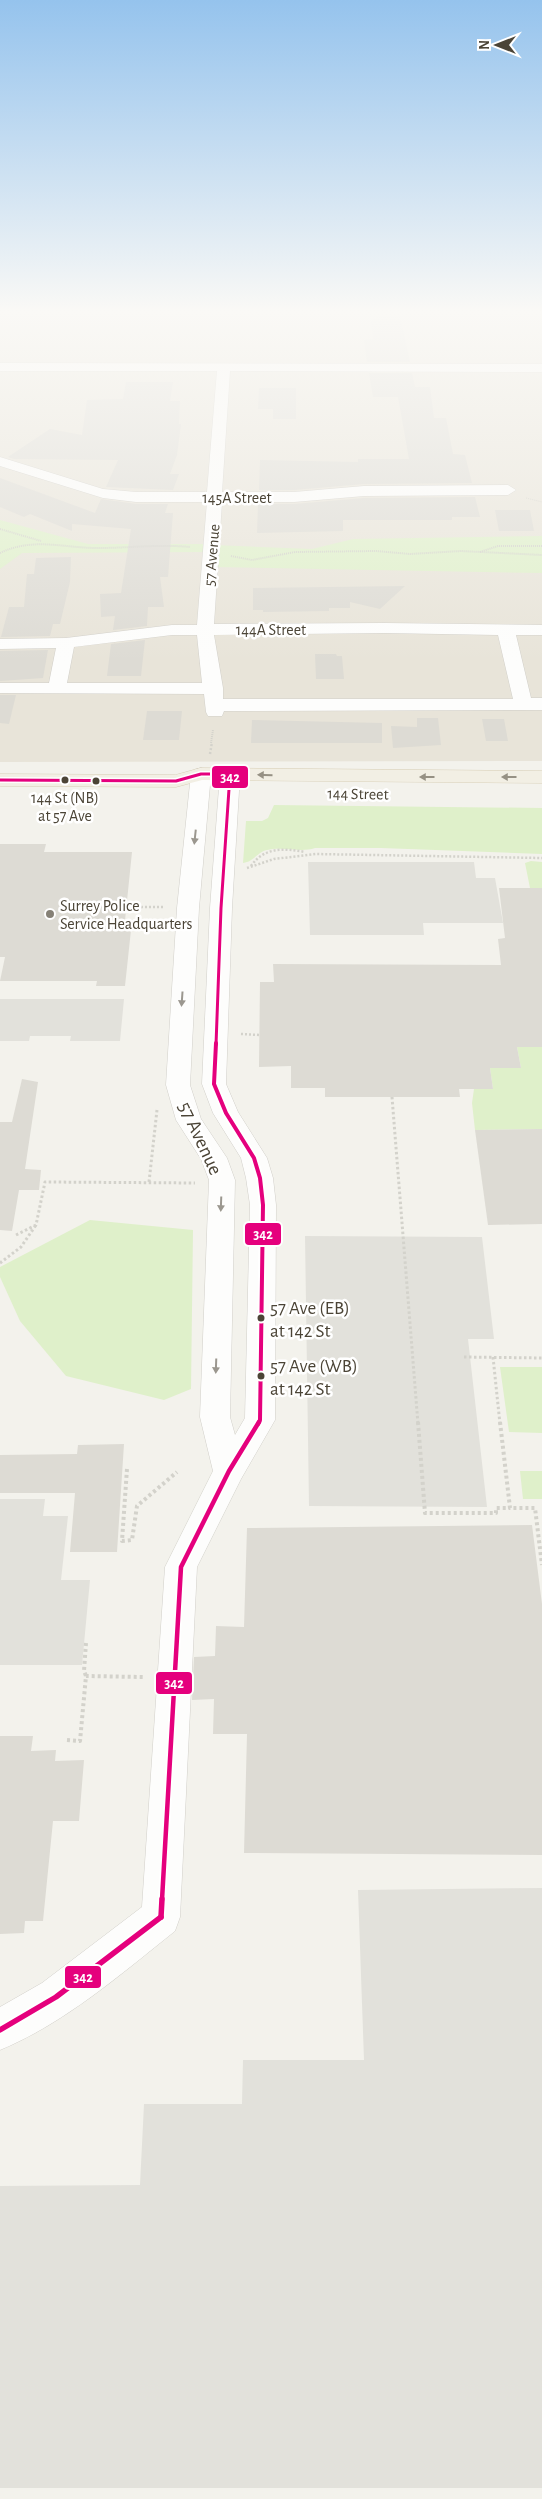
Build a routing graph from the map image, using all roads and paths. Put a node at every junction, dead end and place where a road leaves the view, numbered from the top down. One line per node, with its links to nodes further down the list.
1 (220, 429): 4 (street, 57 Avenue)
2 (0, 461): 4 (street, 145A Street)
3 (508, 490): 4 (street, 145A Street)
4 (215, 498): 15 (street, 57 Avenue)
5 (526, 498): 6 (path)
6 (542, 502)
7 (0, 529): 8 (path)
8 (44, 542): 10 (path); 12 (path)
9 (542, 546): 11 (path)
10 (194, 547)
11 (480, 552): 13 (path); 14 (path)
12 (0, 553)
13 (226, 555)
14 (542, 555)
15 (205, 629): 16 (street, 144A Street); 18 (street, 144A Street); 22 (street, 57 Avenue)
16 (506, 630): 17 (street, 144A Street); 23 (street)
17 (542, 630)
18 (66, 643): 19 (street, 144A Street); 21 (street)
19 (0, 644)
20 (0, 688): 21 (street)
21 (57, 689): 22 (street)
22 (215, 702): 23 (street); 25 (path)
23 (523, 704): 24 (street)
24 (542, 704)
25 (204, 773): 27 (main road, 144 Street); 28 (main road, 144 Street); 49 (street, 57 Avenue, one-way to 49)
26 (542, 777): 28 (main road, 144 Street, one-way to 28)
27 (0, 780)
28 (230, 782): 29 (main road, 144 Street); 49 (street, 57 Avenue)
29 (542, 794)
30 (308, 853): 31 (path); 32 (path); 32 (path)
31 (542, 858)
32 (250, 866): 33 (path)
33 (244, 869)
34 (101, 907): 35 (path)
35 (169, 908)
36 (233, 1034): 37 (path)
37 (260, 1035)
38 (392, 1097): 51 (path)
39 (157, 1109): 40 (path)
40 (149, 1182): 41 (path); 42 (path)
41 (204, 1183)
42 (36, 1225): 43 (path); 44 (path)
43 (16, 1235)
44 (0, 1263)
45 (464, 1358): 46 (path)
46 (493, 1358): 47 (path); 51 (path)
47 (542, 1358)
48 (128, 1469): 50 (path)
49 (229, 1471): 57 (street, 57 Avenue)
50 (177, 1472)
51 (510, 1508): 52 (path)
52 (542, 1565)
53 (86, 1643): 54 (path)
54 (86, 1676): 55 (path); 56 (path)
55 (151, 1677)
56 (66, 1740)
57 (0, 2030)

